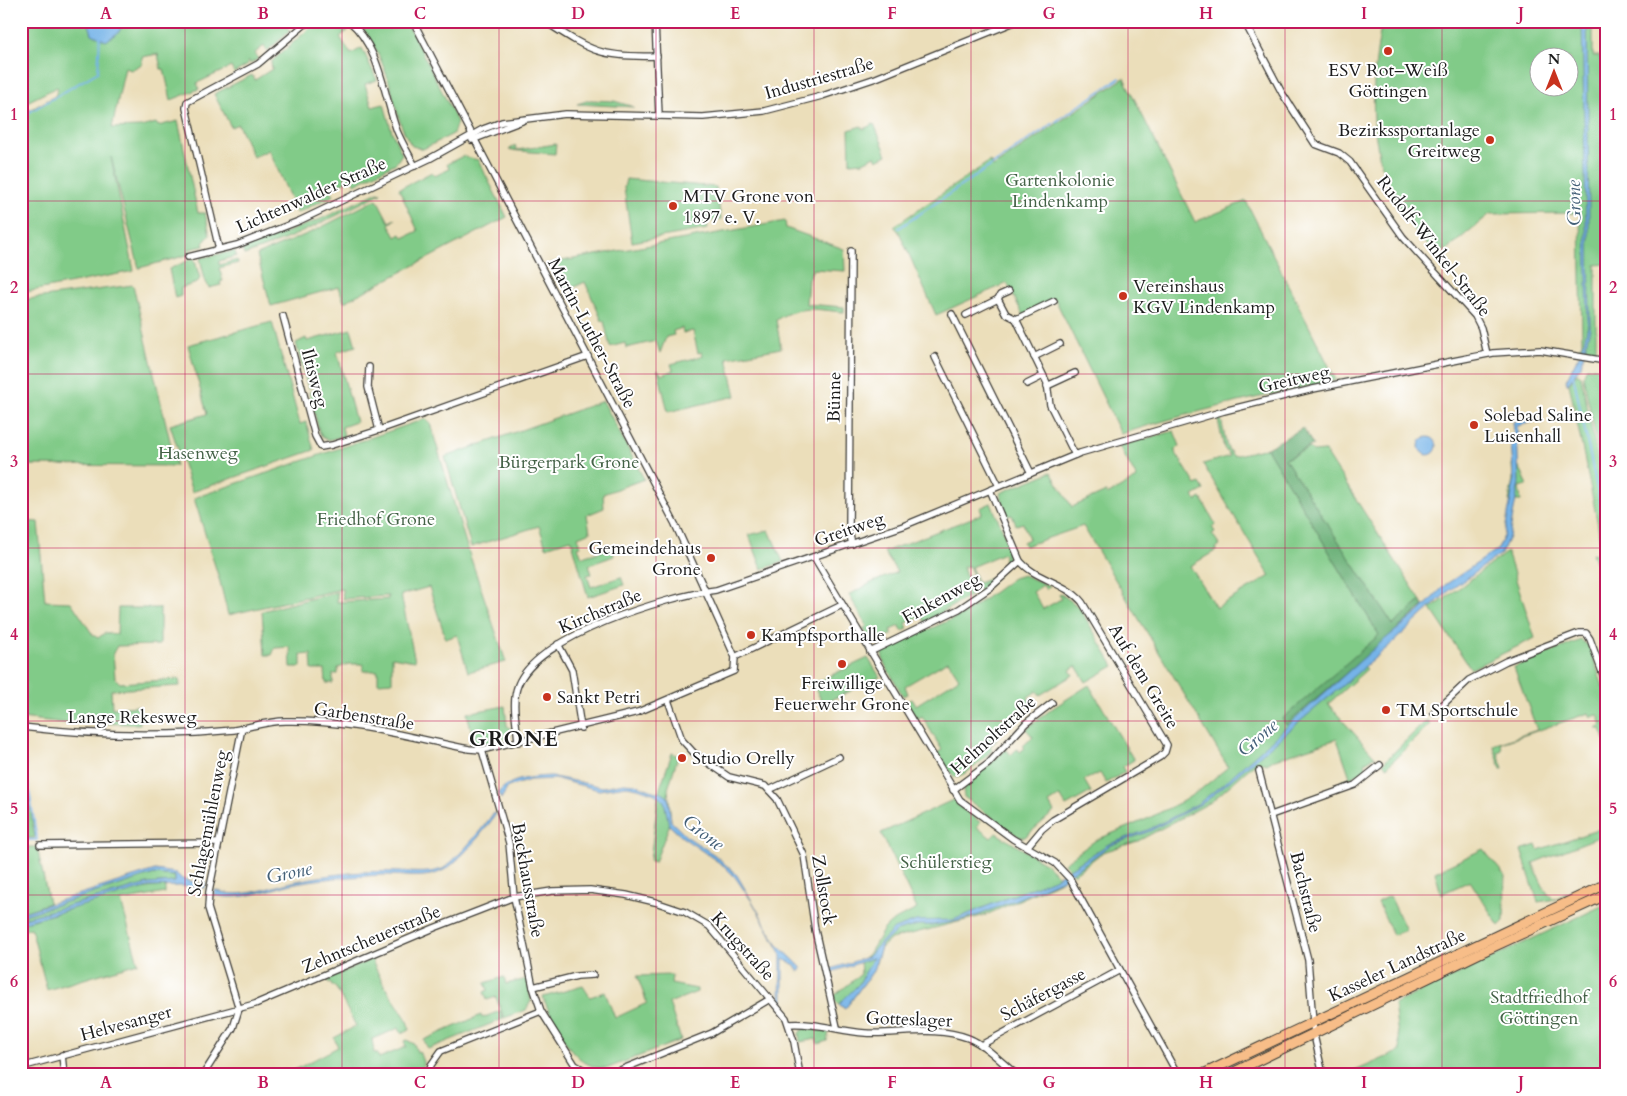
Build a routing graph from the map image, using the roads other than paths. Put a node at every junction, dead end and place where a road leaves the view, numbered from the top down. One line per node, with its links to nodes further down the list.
1 (309, 21): 12 (street)
2 (349, 21): 11 (street)
3 (413, 21): 10 (street, Martin-Luther-Straße)
4 (544, 21): 8 (street)
5 (655, 21): 8 (street)
6 (1017, 21): 9 (street, Industriestraße)
7 (1244, 21): 23 (street, Rudolf-Winkel-Straße)
8 (657, 56): 9 (street)
9 (659, 116): 10 (street, Industriestraße)
10 (473, 137): 11 (street, Lichtenwalder Straße); 24 (street, Martin-Luther-Straße)
11 (415, 166): 12 (street, Lichtenwalder Straße)
12 (219, 249): 14 (street, Lichtenwalder Straße)
13 (851, 251): 38 (street, Bünne)
14 (188, 257)
15 (1009, 291): 16 (street)
16 (998, 299): 19 (street); 21 (street)
17 (1054, 301): 21 (street)
18 (952, 314): 35 (street)
19 (966, 315)
20 (283, 316): 33 (street, Iltisweg)
21 (1016, 320): 25 (street)
22 (1060, 344): 25 (street)
23 (1487, 354): 27 (street, Greitweg); 34 (street, Greitweg)
24 (588, 356): 33 (street); 41 (street, Martin-Luther-Straße)
25 (1034, 357): 30 (street)
26 (935, 358): 36 (street)
27 (1606, 362)
28 (369, 366): 33 (street)
29 (1074, 373): 32 (street)
30 (1044, 376): 31 (street); 32 (street)
31 (1027, 384)
32 (1047, 386): 34 (street)
33 (379, 430)
34 (1075, 455): 35 (street, Greitweg)
35 (1031, 473): 36 (street, Greitweg)
36 (999, 486): 37 (street, Greitweg)
37 (990, 490): 38 (street, Greitweg); 40 (street)
38 (852, 544): 39 (street, Greitweg)
39 (814, 557): 41 (street, Greitweg); 42 (street)
40 (1020, 561): 44 (street, Finkenweg); 63 (street, Auf dem Greite)
41 (706, 591): 43 (street, Kirchstraße); 45 (street, Martin-Luther-Straße)
42 (842, 605): 44 (street); 45 (street)
43 (558, 644): 52 (street); 53 (street, Kirchstraße)
44 (870, 652): 59 (street)
45 (736, 660): 47 (street)
46 (1606, 684): 49 (street)
47 (668, 700): 52 (street); 58 (street)
48 (1052, 703): 59 (street, Helmoltstraße)
49 (1434, 713)
50 (22, 727): 51 (street, Lange Rekesweg)
51 (242, 728): 54 (street, Garbenstraße); 61 (street, Schlagemühlenweg)
52 (581, 728): 53 (street)
53 (518, 742): 54 (street)
54 (482, 750): 66 (street, Backhausstraße)
55 (839, 757): 58 (street)
56 (1380, 766): 60 (street)
57 (1259, 771): 60 (street, Bachstraße)
58 (769, 790): 75 (street, Zollstock)
59 (954, 790): 63 (street)
60 (1271, 815): 73 (street, Bachstraße)
61 (218, 843): 62 (street); 71 (street, Schlagemühlenweg)
62 (40, 845)
63 (1027, 847): 67 (street)
64 (1606, 884): 73 (main road, Kasseler Landstraße)
65 (1606, 895): 76 (main road, Kasseler Landstraße)
66 (514, 897): 69 (street, Backhausstraße); 70 (street, Krugstraße); 71 (street, Zehntscheuerstraße)
67 (1120, 970): 77 (street, Schäfergasse); 87 (street)
68 (592, 975): 69 (street)
69 (533, 987): 72 (street, Backhausstraße)
70 (770, 999): 74 (street, Krugstraße); 84 (street)
71 (238, 1009): 78 (street, Helvesanger); 81 (street)
72 (541, 1011): 82 (street); 83 (street, Backhausstraße)
73 (1313, 1022): 76 (street, Bachstraße); 88 (main road, Kasseler Landstraße)
74 (789, 1024): 75 (street, Gotteslager); 85 (street)
75 (837, 1027): 77 (street, Gotteslager)
76 (1314, 1035): 89 (main road, Kasseler Landstraße); 90 (street, Bachstraße)
77 (981, 1045): 86 (street, Gotteslager)
78 (62, 1055): 79 (street, Helvesanger); 80 (street)
79 (21, 1067)
80 (64, 1075)
81 (203, 1075)
82 (428, 1075)
83 (593, 1075)
84 (608, 1075)
85 (800, 1075)
86 (1016, 1075)
87 (1178, 1075)
88 (1201, 1075)
89 (1228, 1075)
90 (1323, 1075)

